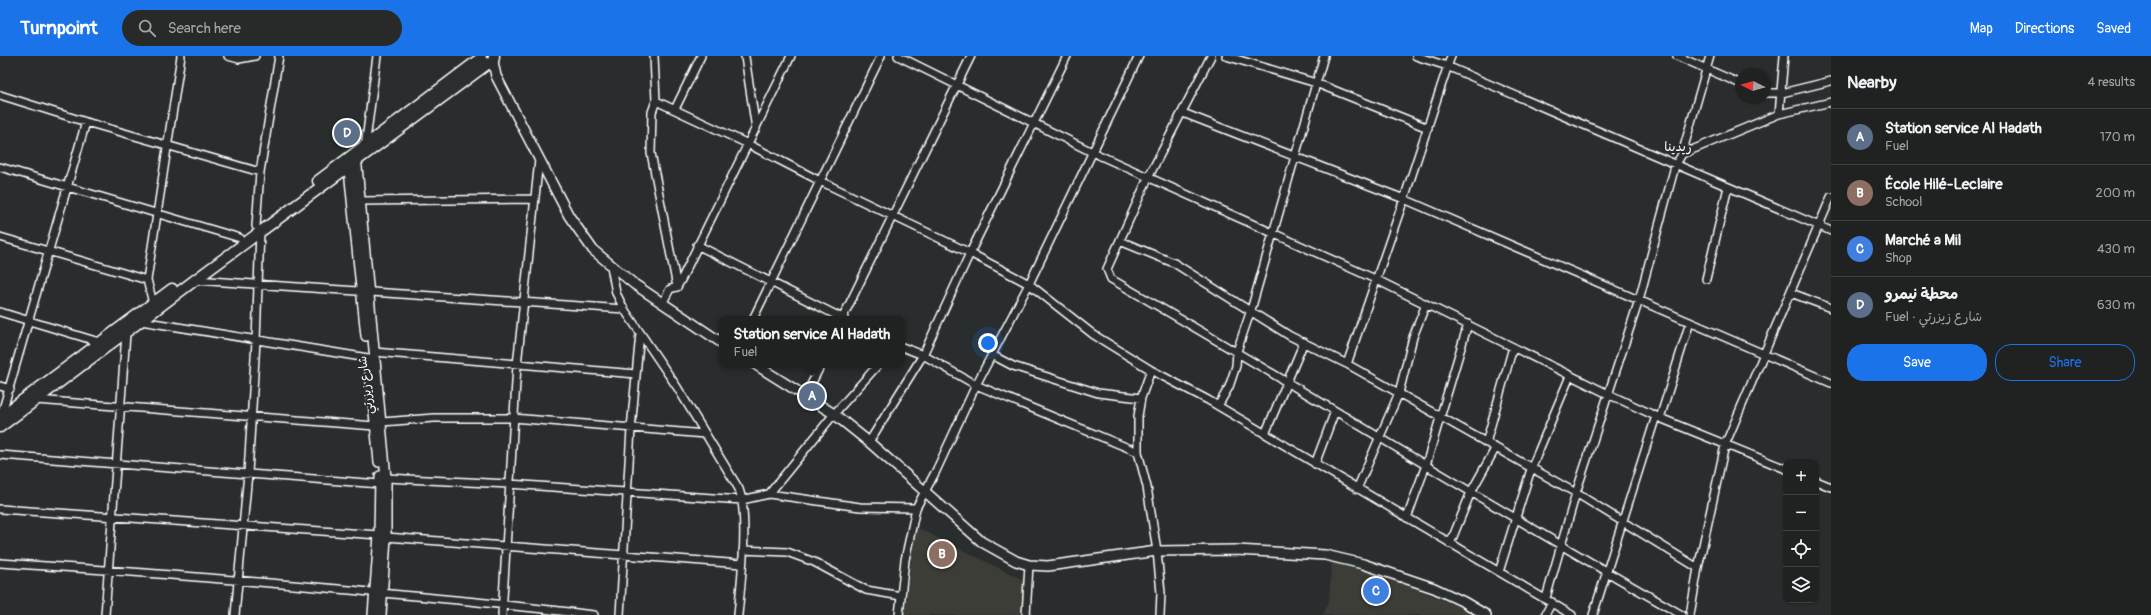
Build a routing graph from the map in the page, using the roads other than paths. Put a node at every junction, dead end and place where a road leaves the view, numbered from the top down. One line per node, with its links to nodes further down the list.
1 (181, 56): 43 (street)
2 (228, 56): 3 (street)
3 (254, 56)
4 (279, 56): 51 (street)
5 (377, 56): 46 (street)
6 (654, 56): 33 (street)
7 (701, 56): 35 (street)
8 (791, 56): 41 (street)
9 (881, 56): 53 (street)
10 (898, 56): 29 (street)
11 (971, 56): 29 (street)
12 (1067, 56): 39 (street)
13 (1139, 56): 44 (street)
14 (1211, 56): 36 (street)
15 (1226, 56): 28 (street)
16 (1324, 56): 28 (street)
17 (1416, 56): 24 (street)
18 (1451, 56): 24 (street)
19 (1677, 56): 25 (street)
20 (1710, 56): 25 (street)
21 (1784, 56): 31 (street)
22 (745, 57): 41 (street)
23 (489, 59): 46 (main road); 48 (street)
24 (1447, 66): 40 (street); 49 (street)
25 (1706, 70): 27 (street); 45 (street)
26 (1831, 81): 31 (street)
27 (1735, 82)
28 (1316, 83): 40 (street); 47 (street)
29 (957, 85): 39 (street); 61 (street)
30 (1771, 93): 31 (street)
31 (1782, 94): 37 (street)
32 (0, 95): 38 (street)
33 (656, 101): 35 (street); 80 (street)
34 (1831, 102): 37 (street)
35 (676, 109): 42 (street)
36 (1183, 113): 47 (street); 52 (street)
37 (1779, 114): 45 (street)
38 (86, 122): 43 (street); 54 (street)
39 (1035, 123): 44 (street); 71 (street)
40 (1428, 128): 58 (street)
41 (756, 129): 42 (street)
42 (748, 144): 53 (street); 69 (street)
43 (168, 146): 51 (street); 60 (street)
44 (1092, 152): 52 (street); 78 (street)
45 (1682, 154): 49 (street)
46 (356, 156): 59 (street, شارع زيزرتي); 63 (main road); 81 (street, شارع زيزرتي)
47 (1294, 158): 58 (street); 65 (street)
48 (539, 160): 57 (street); 72 (street)
49 (1675, 166): 55 (street); 83 (street)
50 (0, 167): 54 (street)
51 (260, 172): 63 (street)
52 (1148, 178): 65 (street); 68 (street)
53 (820, 181): 61 (street); 77 (street)
54 (67, 187): 60 (street); 70 (street)
55 (1728, 188): 62 (street); 74 (street)
56 (1831, 197): 62 (street)
57 (533, 199): 59 (street); 84 (street)
58 (1404, 199): 73 (street); 83 (street)
59 (360, 201): 81 (street, شارع زيزرتي)
60 (158, 214): 67 (street); 75 (street)
61 (892, 216): 71 (street); 94 (street)
62 (1819, 226): 64 (street); 82 (street)
63 (258, 229): 67 (main road); 76 (main road); 79 (street)
64 (1831, 231)
65 (1273, 234): 73 (street); 90 (street)
66 (0, 237): 70 (street)
67 (240, 238): 86 (main road)
68 (1120, 241): 90 (street); 107 (street)
69 (697, 245): 77 (street); 80 (street)
70 (48, 251): 75 (street); 95 (street)
71 (970, 253): 78 (street); 110 (street)
72 (611, 266): 85 (street); 89 (street)
73 (1376, 279): 87 (street); 112 (street)
74 (1706, 279)
75 (147, 280): 86 (street)
76 (195, 280): 79 (street); 96 (main road)
77 (771, 284): 92 (street); 93 (street)
78 (1029, 284): 111 (street); 117 (street)
79 (259, 285): 81 (street); 101 (street)
80 (677, 287): 85 (street)
81 (366, 292): 84 (street); 109 (street, شارع زيزرتي)
82 (1791, 293): 88 (street); 108 (street)
83 (1638, 300): 97 (street); 126 (street)
84 (523, 302): 89 (street); 113 (street)
85 (663, 302): 102 (street)
86 (153, 303): 103 (main road)
87 (1426, 304): 98 (street); 125 (street)
88 (1831, 308)
89 (624, 310): 99 (street)
90 (1251, 310): 104 (street); 107 (street)
91 (0, 312): 95 (street)
92 (755, 316)
93 (836, 316)
94 (843, 316)
95 (28, 320): 103 (street); 124 (street)
96 (141, 321): 100 (main road); 101 (street)
97 (1690, 322): 108 (street); 137 (street)
98 (1468, 324): 105 (street); 136 (street)
99 (640, 333): 118 (street); 142 (street)
100 (126, 334): 129 (main road); 130 (street)
101 (256, 341): 109 (street); 135 (street)
102 (719, 341)
103 (99, 342): 134 (main road)
104 (1304, 342): 112 (street); 120 (street)
105 (1513, 347): 119 (street); 146 (street)
106 (905, 348): 110 (street)
107 (1237, 351): 120 (street); 131 (street)
108 (1764, 353): 121 (street); 147 (street)
109 (371, 355): 113 (street); 139 (street, شارع زيزرتي)
110 (923, 355): 122 (street); 145 (street)
111 (992, 355): 122 (street); 128 (street)
112 (1347, 364): 125 (street)
113 (517, 365): 118 (street); 138 (street)
114 (761, 368): 127 (street)
115 (820, 368): 127 (street)
116 (875, 368): 133 (street)
117 (1152, 370): 128 (street); 131 (street)
118 (636, 374): 141 (street)
119 (1570, 376): 126 (street); 155 (street)
120 (1288, 382): 132 (street); 143 (street)
121 (1831, 383)
122 (976, 385): 149 (street); 162 (street)
123 (0, 386): 124 (street)
124 (10, 389): 134 (street)
125 (1399, 393): 136 (street); 144 (street)
126 (1608, 394): 137 (street); 165 (street)
127 (806, 396): 133 (street)
128 (1141, 398): 149 (street)
129 (36, 400): 130 (street); 140 (main road)
130 (121, 406): 135 (street); 151 (street)
131 (1218, 406): 143 (street)
132 (1335, 411): 144 (street); 152 (street)
133 (834, 414): 145 (street); 166 (street)
134 (1, 416)
135 (251, 417): 139 (street); 156 (street)
136 (1441, 417): 146 (street); 153 (street)
137 (1658, 417): 147 (street); 173 (street)
138 (513, 418): 139 (street); 141 (street); 159 (street)
139 (378, 424): 157 (street, شارع زيزرتي)
140 (0, 427)
141 (631, 429): 142 (street); 163 (street)
142 (705, 434): 167 (street)
143 (1265, 434): 152 (street)
144 (1380, 436): 153 (street); 161 (street)
145 (869, 442): 162 (street)
146 (1486, 444): 148 (street)
147 (1725, 445): 154 (street); 185 (street)
148 (1495, 449): 155 (street); 164 (street)
149 (1138, 452): 180 (street)
150 (0, 455): 151 (street)
151 (117, 463): 156 (street); 170 (street)
152 (1315, 464): 161 (street)
153 (1426, 465): 164 (street); 171 (street)
154 (1783, 468)
155 (1531, 469): 165 (street); 172 (street)
156 (248, 473): 157 (street); 174 (street)
157 (383, 481): 159 (street); 175 (street, شارع زيزرتي)
158 (1819, 482): 160 (street)
159 (509, 484): 163 (street); 178 (street)
160 (1831, 487)
161 (1357, 488): 171 (street)
162 (924, 491): 168 (street); 184 (street)
163 (627, 492): 167 (street); 181 (street)
164 (1471, 492): 172 (street); 176 (street)
165 (1576, 493): 173 (street); 177 (street)
166 (769, 494): 167 (street); 168 (street)
167 (742, 500): 179 (street)
168 (916, 508): 191 (street)
169 (0, 509): 170 (street)
170 (114, 518): 174 (street); 186 (street)
171 (1407, 518): 176 (street)
172 (1516, 518): 177 (street); 187 (street)
173 (1624, 521): 185 (street); 188 (street)
174 (243, 526): 175 (street); 189 (street)
175 (382, 536): 178 (street); 190 (street, شارع زيزرتي)
176 (1450, 544): 187 (street)
177 (1561, 545): 188 (street); 192 (street)
178 (507, 547): 181 (street); 193 (street)
179 (743, 550): 183 (street); 191 (street)
180 (1157, 551): 184 (street); 204 (street); 205 (street)
181 (624, 556): 183 (street); 200 (street)
182 (0, 564): 186 (street)
183 (742, 564): 201 (street)
184 (1030, 565): 203 (street)
185 (1698, 568): 210 (street)
186 (110, 570): 189 (street); 194 (street)
187 (1499, 572): 192 (street)
188 (1608, 573): 208 (street); 209 (street)
189 (238, 580): 190 (street); 195 (street)
190 (379, 593): 193 (street); 196 (street, شارع زيزرتي); 197 (street, شارع زيزرتي)
191 (901, 596): 202 (street)
192 (1549, 600): 206 (street); 207 (street)
193 (502, 603): 198 (street); 199 (street)
194 (105, 615)
195 (235, 615)
196 (374, 615)
197 (381, 615)
198 (502, 615)
199 (594, 615)
200 (620, 615)
201 (738, 615)
202 (899, 615)
203 (1026, 615)
204 (1160, 615)
205 (1486, 615)
206 (1545, 615)
207 (1572, 615)
208 (1593, 615)
209 (1682, 615)
210 (1690, 615)

